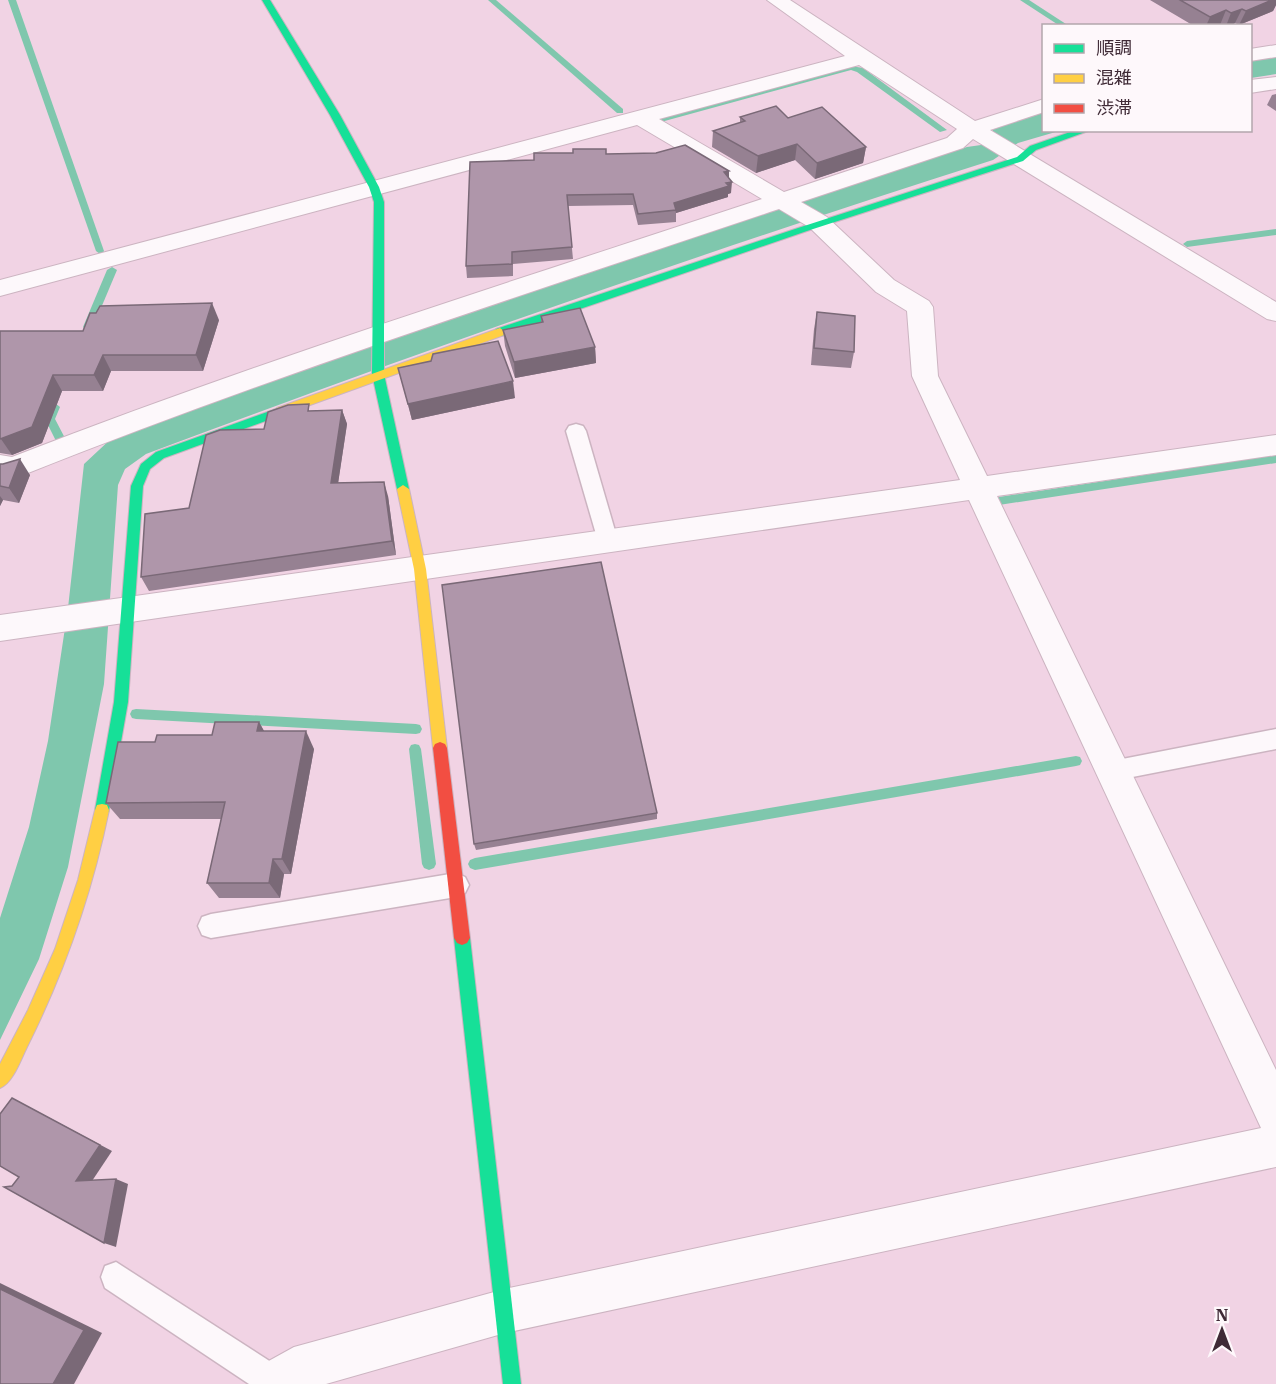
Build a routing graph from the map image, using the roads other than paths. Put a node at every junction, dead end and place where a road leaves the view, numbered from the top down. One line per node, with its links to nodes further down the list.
1 (266, 0): 13 (street)
2 (777, 0): 5 (street)
3 (1276, 51): 4 (street)
4 (1252, 55)
5 (860, 58): 9 (street); 11 (street)
6 (1276, 83): 7 (street)
7 (1252, 87)
8 (1042, 106): 11 (street)
9 (640, 117): 13 (street); 14 (street)
10 (1081, 132): 12 (street)
11 (975, 133): 12 (street); 14 (street)
12 (1016, 156): 15 (street); 17 (street)
13 (375, 187): 16 (street); 18 (street)
14 (783, 202): 15 (street); 18 (street)
15 (816, 221): 19 (street); 23 (street)
16 (0, 288)
17 (1276, 313)
18 (377, 338): 19 (street); 22 (street)
19 (378, 373): 25 (street); 26 (street)
20 (576, 432): 24 (lane)
21 (1276, 445): 23 (street)
22 (0, 465)
23 (977, 487): 24 (street); 29 (street)
24 (608, 541): 25 (street)
25 (420, 569): 26 (street); 30 (street)
26 (129, 609): 27 (street); 32 (street)
27 (0, 628)
28 (1276, 740): 29 (lane)
29 (1112, 771): 33 (street)
30 (456, 885): 31 (lane); 36 (street)
31 (211, 926)
32 (0, 1080)
33 (1276, 1114)
34 (1276, 1146): 36 (street)
35 (116, 1277): 37 (lane)
36 (505, 1311): 37 (street); 38 (street)
37 (273, 1383)
38 (512, 1384)

